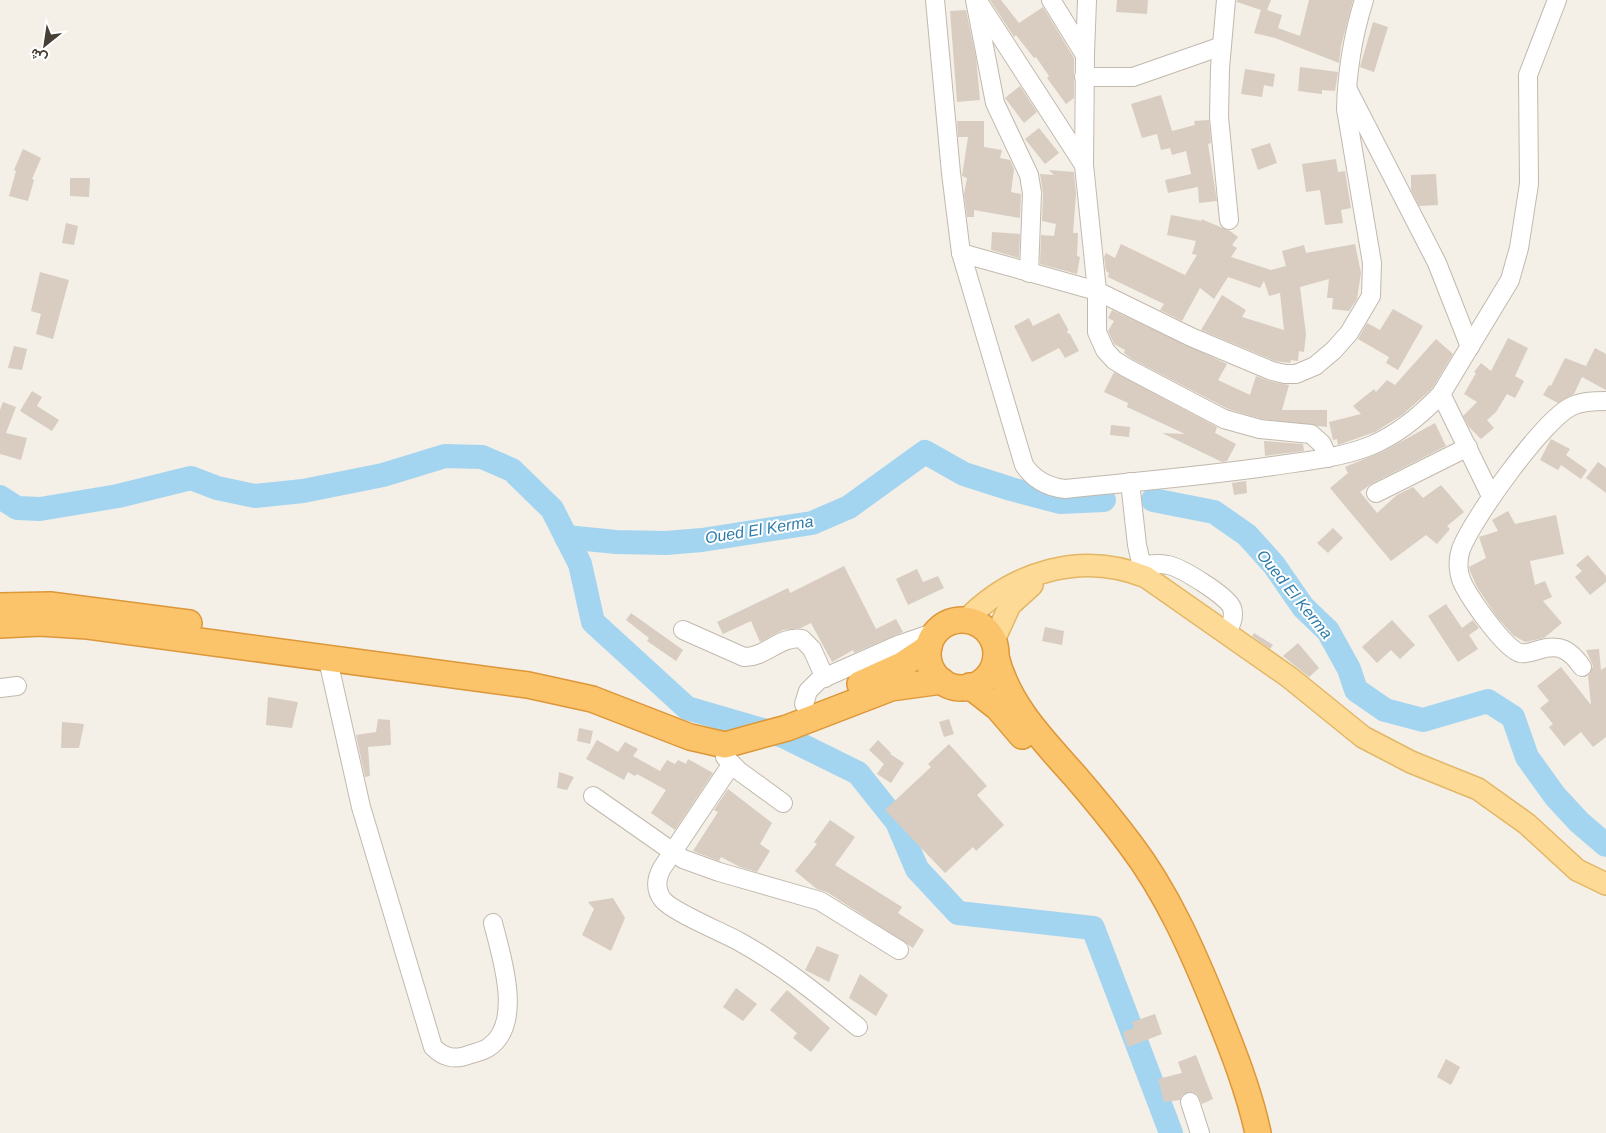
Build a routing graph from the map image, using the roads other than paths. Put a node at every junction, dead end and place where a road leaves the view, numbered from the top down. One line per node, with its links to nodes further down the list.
1 (935, 0): 14 (street)
2 (976, 0): 12 (street); 15 (street)
3 (1087, 0): 9 (street)
4 (1226, 0): 8 (street)
5 (1364, 0): 11 (street)
6 (1557, 0): 17 (street)
7 (1054, 1): 9 (street)
8 (1222, 46): 10 (street); 13 (street)
9 (1085, 55): 10 (street)
10 (1084, 77): 12 (street)
11 (1346, 87): 16 (street); 17 (street)
12 (1084, 165): 16 (street)
13 (1229, 220)
14 (961, 253): 15 (street); 22 (street)
15 (1029, 273): 16 (street)
16 (1096, 291): 21 (street)
17 (1470, 347): 18 (street)
18 (1440, 394): 20 (street); 21 (street)
19 (1606, 401): 24 (street)
20 (1468, 446): 23 (street); 24 (street)
21 (1328, 458): 22 (street)
22 (1130, 482): 26 (street)
23 (1376, 493)
24 (1491, 496): 35 (street)
25 (1052, 569): 26 (main road); 28 (main road); 33 (main road)
26 (1143, 571): 31 (main road); 31 (street)
27 (0, 606): 40 (highway)
28 (966, 620): 32 (highway); 33 (highway)
29 (0, 625): 34 (highway)
30 (683, 630): 36 (street)
31 (1226, 634): 44 (main road)
32 (932, 640): 36 (street); 37 (highway); 39 (highway)
33 (995, 648): 38 (highway); 51 (highway)
34 (328, 660): 40 (highway); 45 (street)
35 (1582, 668)
36 (825, 678): 39 (street)
37 (942, 681): 38 (highway); 39 (highway)
38 (970, 686): 50 (highway)
39 (791, 715): 40 (highway)
40 (730, 745): 42 (street); 43 (street)
41 (593, 796): 43 (street)
42 (783, 803)
43 (672, 853): 46 (street); 47 (street)
44 (1606, 884)
45 (493, 923)
46 (899, 950)
47 (858, 1027)
48 (1190, 1102): 49 (street)
49 (1200, 1133)
50 (1241, 1133)
51 (1258, 1133)

